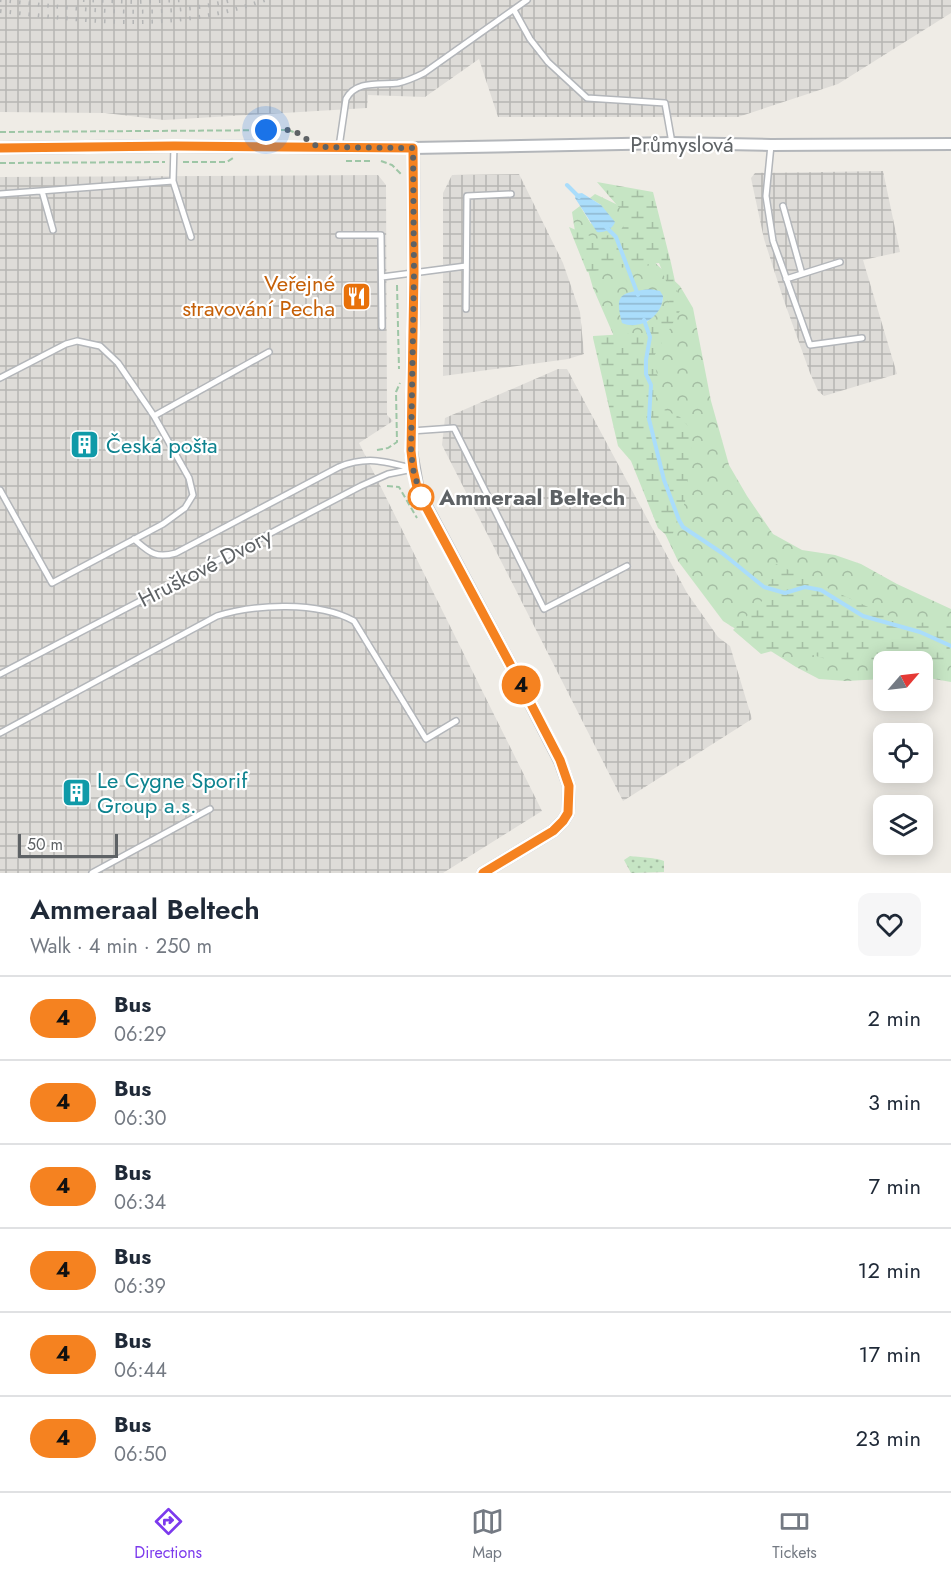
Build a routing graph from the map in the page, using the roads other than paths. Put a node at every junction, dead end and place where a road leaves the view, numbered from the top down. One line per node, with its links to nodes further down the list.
1 (527, 0): 2 (lane)
2 (514, 10): 3 (lane); 9 (lane)
3 (672, 143): 5 (street, Průmyslová); 8 (street, Průmyslová)
4 (951, 144): 5 (street, Průmyslová)
5 (771, 145): 23 (lane)
6 (174, 146): 7 (street); 9 (street); 10 (lane)
7 (0, 148)
8 (413, 148): 9 (street); 20 (street)
9 (338, 152)
10 (173, 181): 11 (lane); 17 (lane)
11 (42, 191): 12 (lane); 15 (lane)
12 (0, 194)
13 (511, 194): 19 (lane)
14 (783, 206): 21 (lane)
15 (53, 230)
16 (339, 235): 22 (lane)
17 (191, 237)
18 (840, 262): 21 (lane)
19 (466, 266): 20 (lane); 24 (lane)
20 (414, 272): 22 (lane); 30 (street)
21 (802, 274): 23 (lane)
22 (382, 277): 25 (lane)
23 (786, 279): 26 (lane)
24 (466, 309)
25 (382, 327)
26 (862, 338)
27 (269, 352): 29 (lane)
28 (0, 378): 29 (lane)
29 (154, 416): 33 (lane)
30 (411, 431): 31 (street); 34 (lane)
31 (413, 469): 33 (lane, Hruškové Dvory); 35 (lane, Hruškové Dvory); 40 (street)
32 (0, 490): 33 (lane)
33 (134, 539)
34 (627, 566)
35 (0, 674)
36 (456, 721): 37 (lane)
37 (0, 733)
38 (210, 808): 39 (lane)
39 (92, 873)
40 (483, 873)

